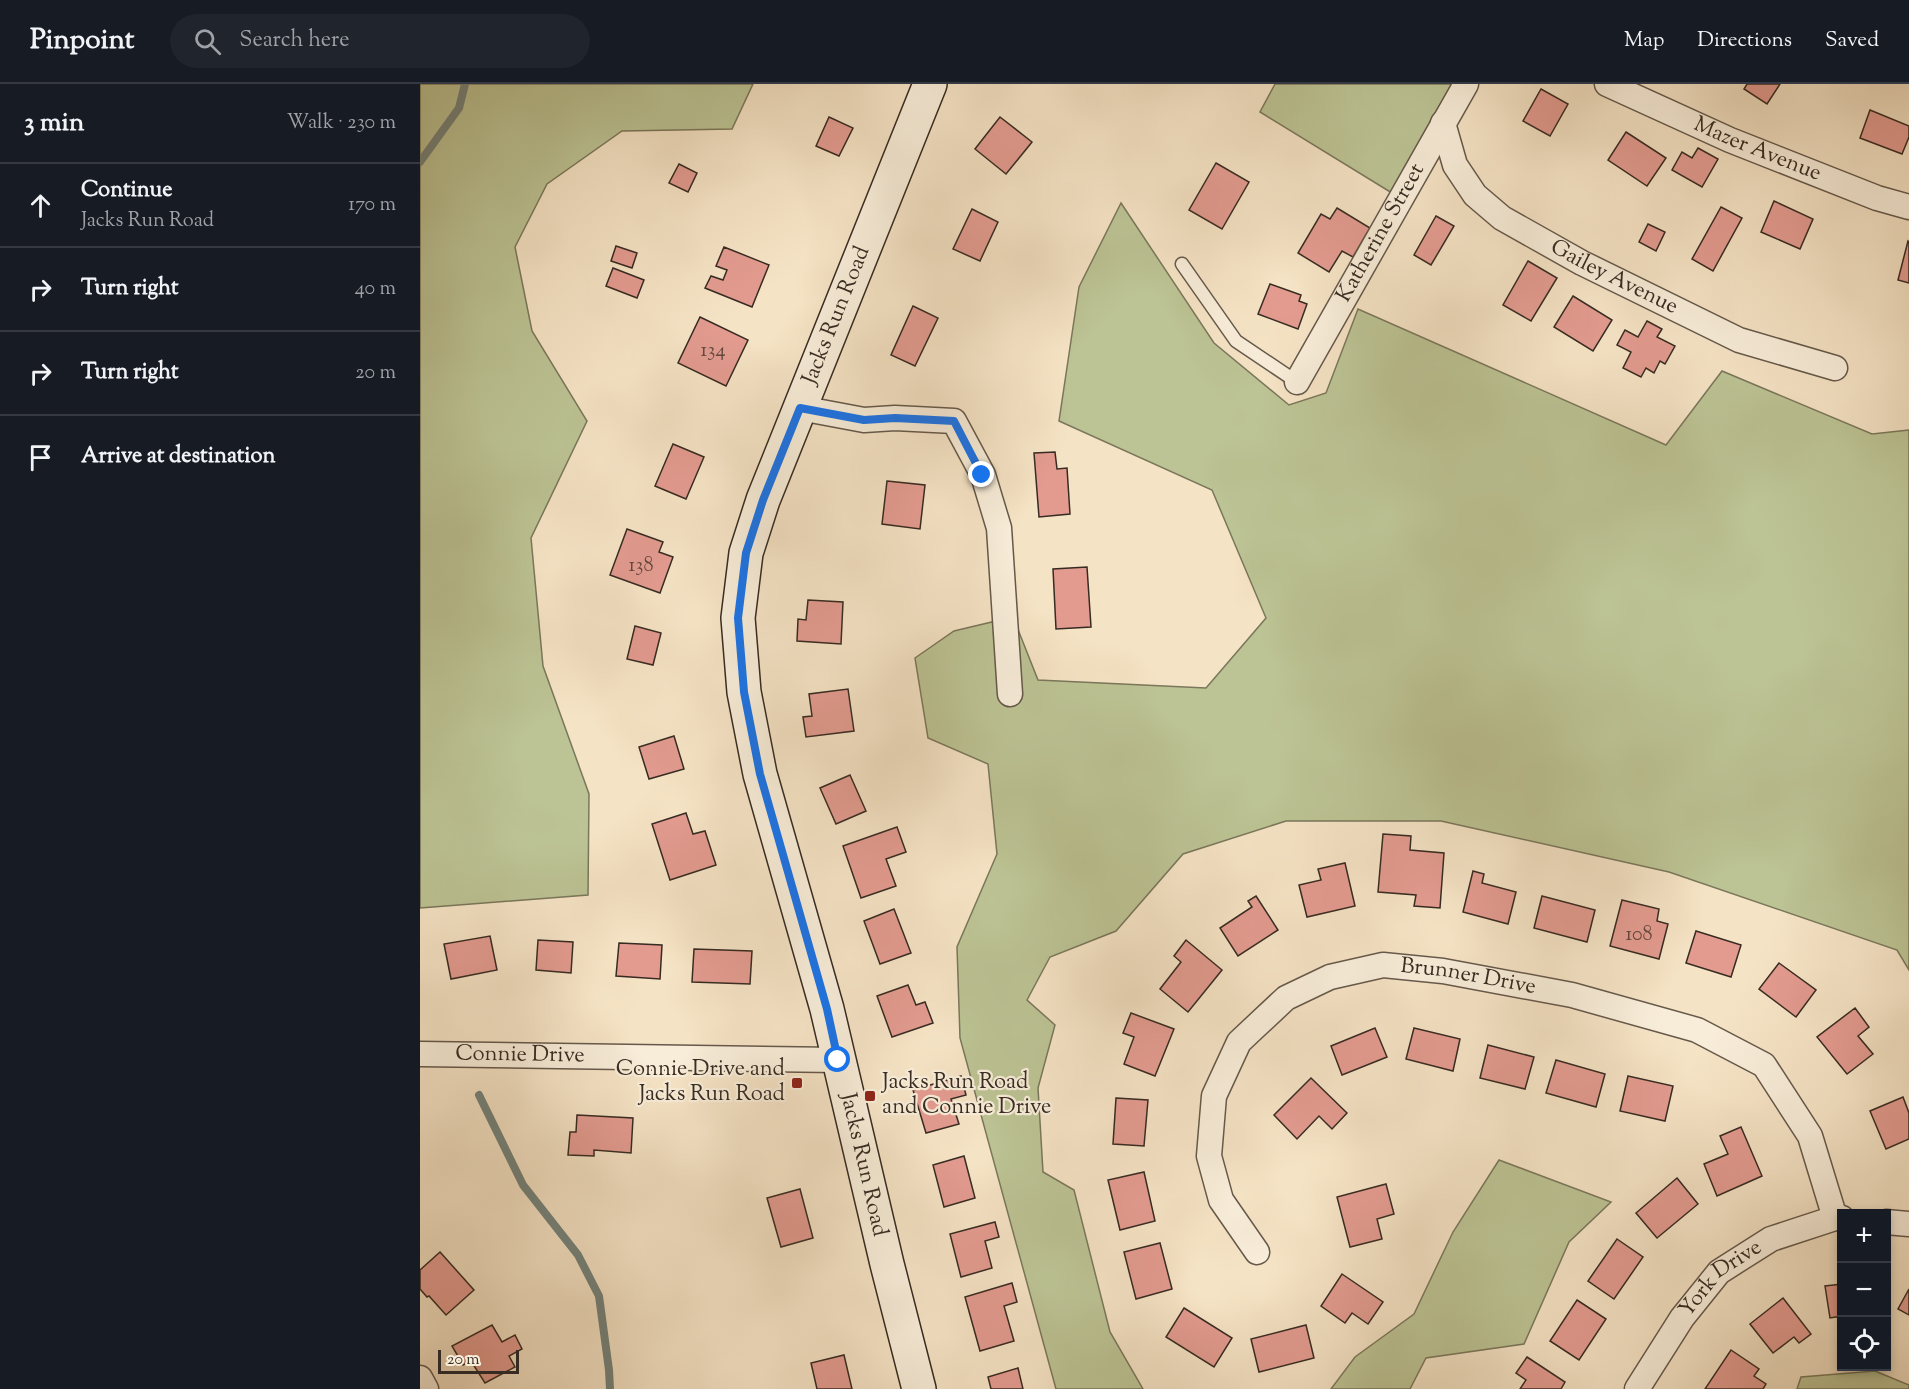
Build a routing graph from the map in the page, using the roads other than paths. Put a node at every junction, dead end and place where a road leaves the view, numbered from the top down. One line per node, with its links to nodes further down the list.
1 (930, 84): 9 (street, Jacks Run Road)
2 (1466, 84): 4 (street, Katherine Street)
3 (1607, 84): 5 (street, Mazer Avenue)
4 (1443, 123): 7 (street, Gailey Avenue); 8 (street, Katherine Street)
5 (1909, 207)
6 (1182, 264): 8 (lane)
7 (1835, 368)
8 (1297, 382)
9 (800, 408): 10 (street); 12 (street, Jacks Run Road)
10 (1010, 694)
11 (420, 1054): 12 (street, Connie Drive)
12 (838, 1060): 20 (street, Jacks Run Road)
13 (1837, 1215): 17 (street, Brunner Drive)
14 (1837, 1218): 21 (street, York Drive)
15 (1891, 1222): 16 (street)
16 (1909, 1224)
17 (1257, 1252)
18 (420, 1378): 19 (street)
19 (426, 1389)
20 (919, 1389)
21 (1637, 1389)

